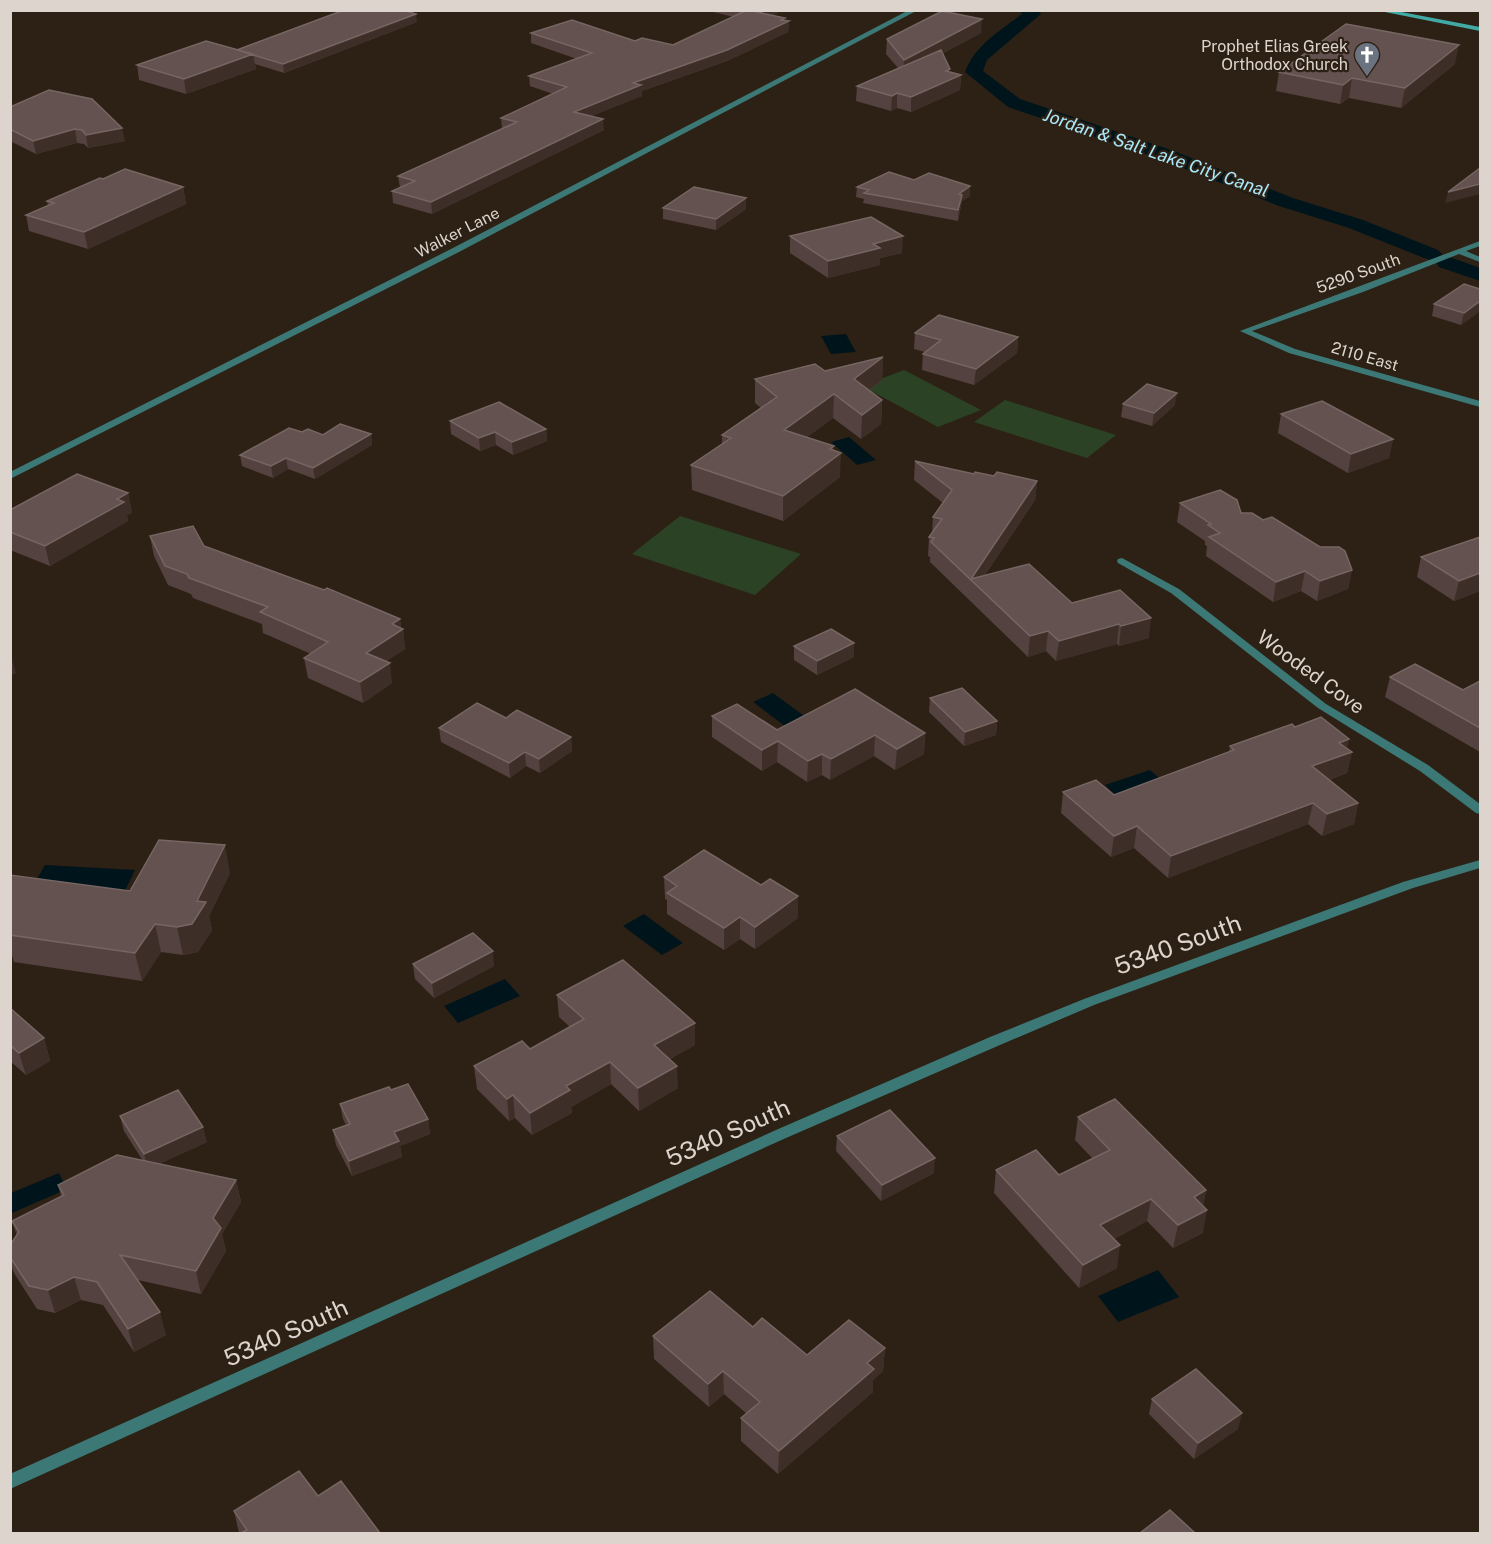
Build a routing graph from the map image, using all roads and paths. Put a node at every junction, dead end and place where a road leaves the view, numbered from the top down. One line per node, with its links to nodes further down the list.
1 (915, 10): 9 (street, Walker Lane)
2 (1378, 10): 3 (main road)
3 (1480, 29)
4 (1480, 243): 5 (street, 5290 South)
5 (1458, 251): 6 (street); 7 (street, 5290 South)
6 (1480, 260)
7 (1244, 330): 8 (street, 2110 East)
8 (1480, 404)
9 (10, 476)
10 (1122, 561): 11 (street, Wooded Cove)
11 (1480, 810)
12 (1480, 864): 13 (street, 5340 South)
13 (10, 1482)

